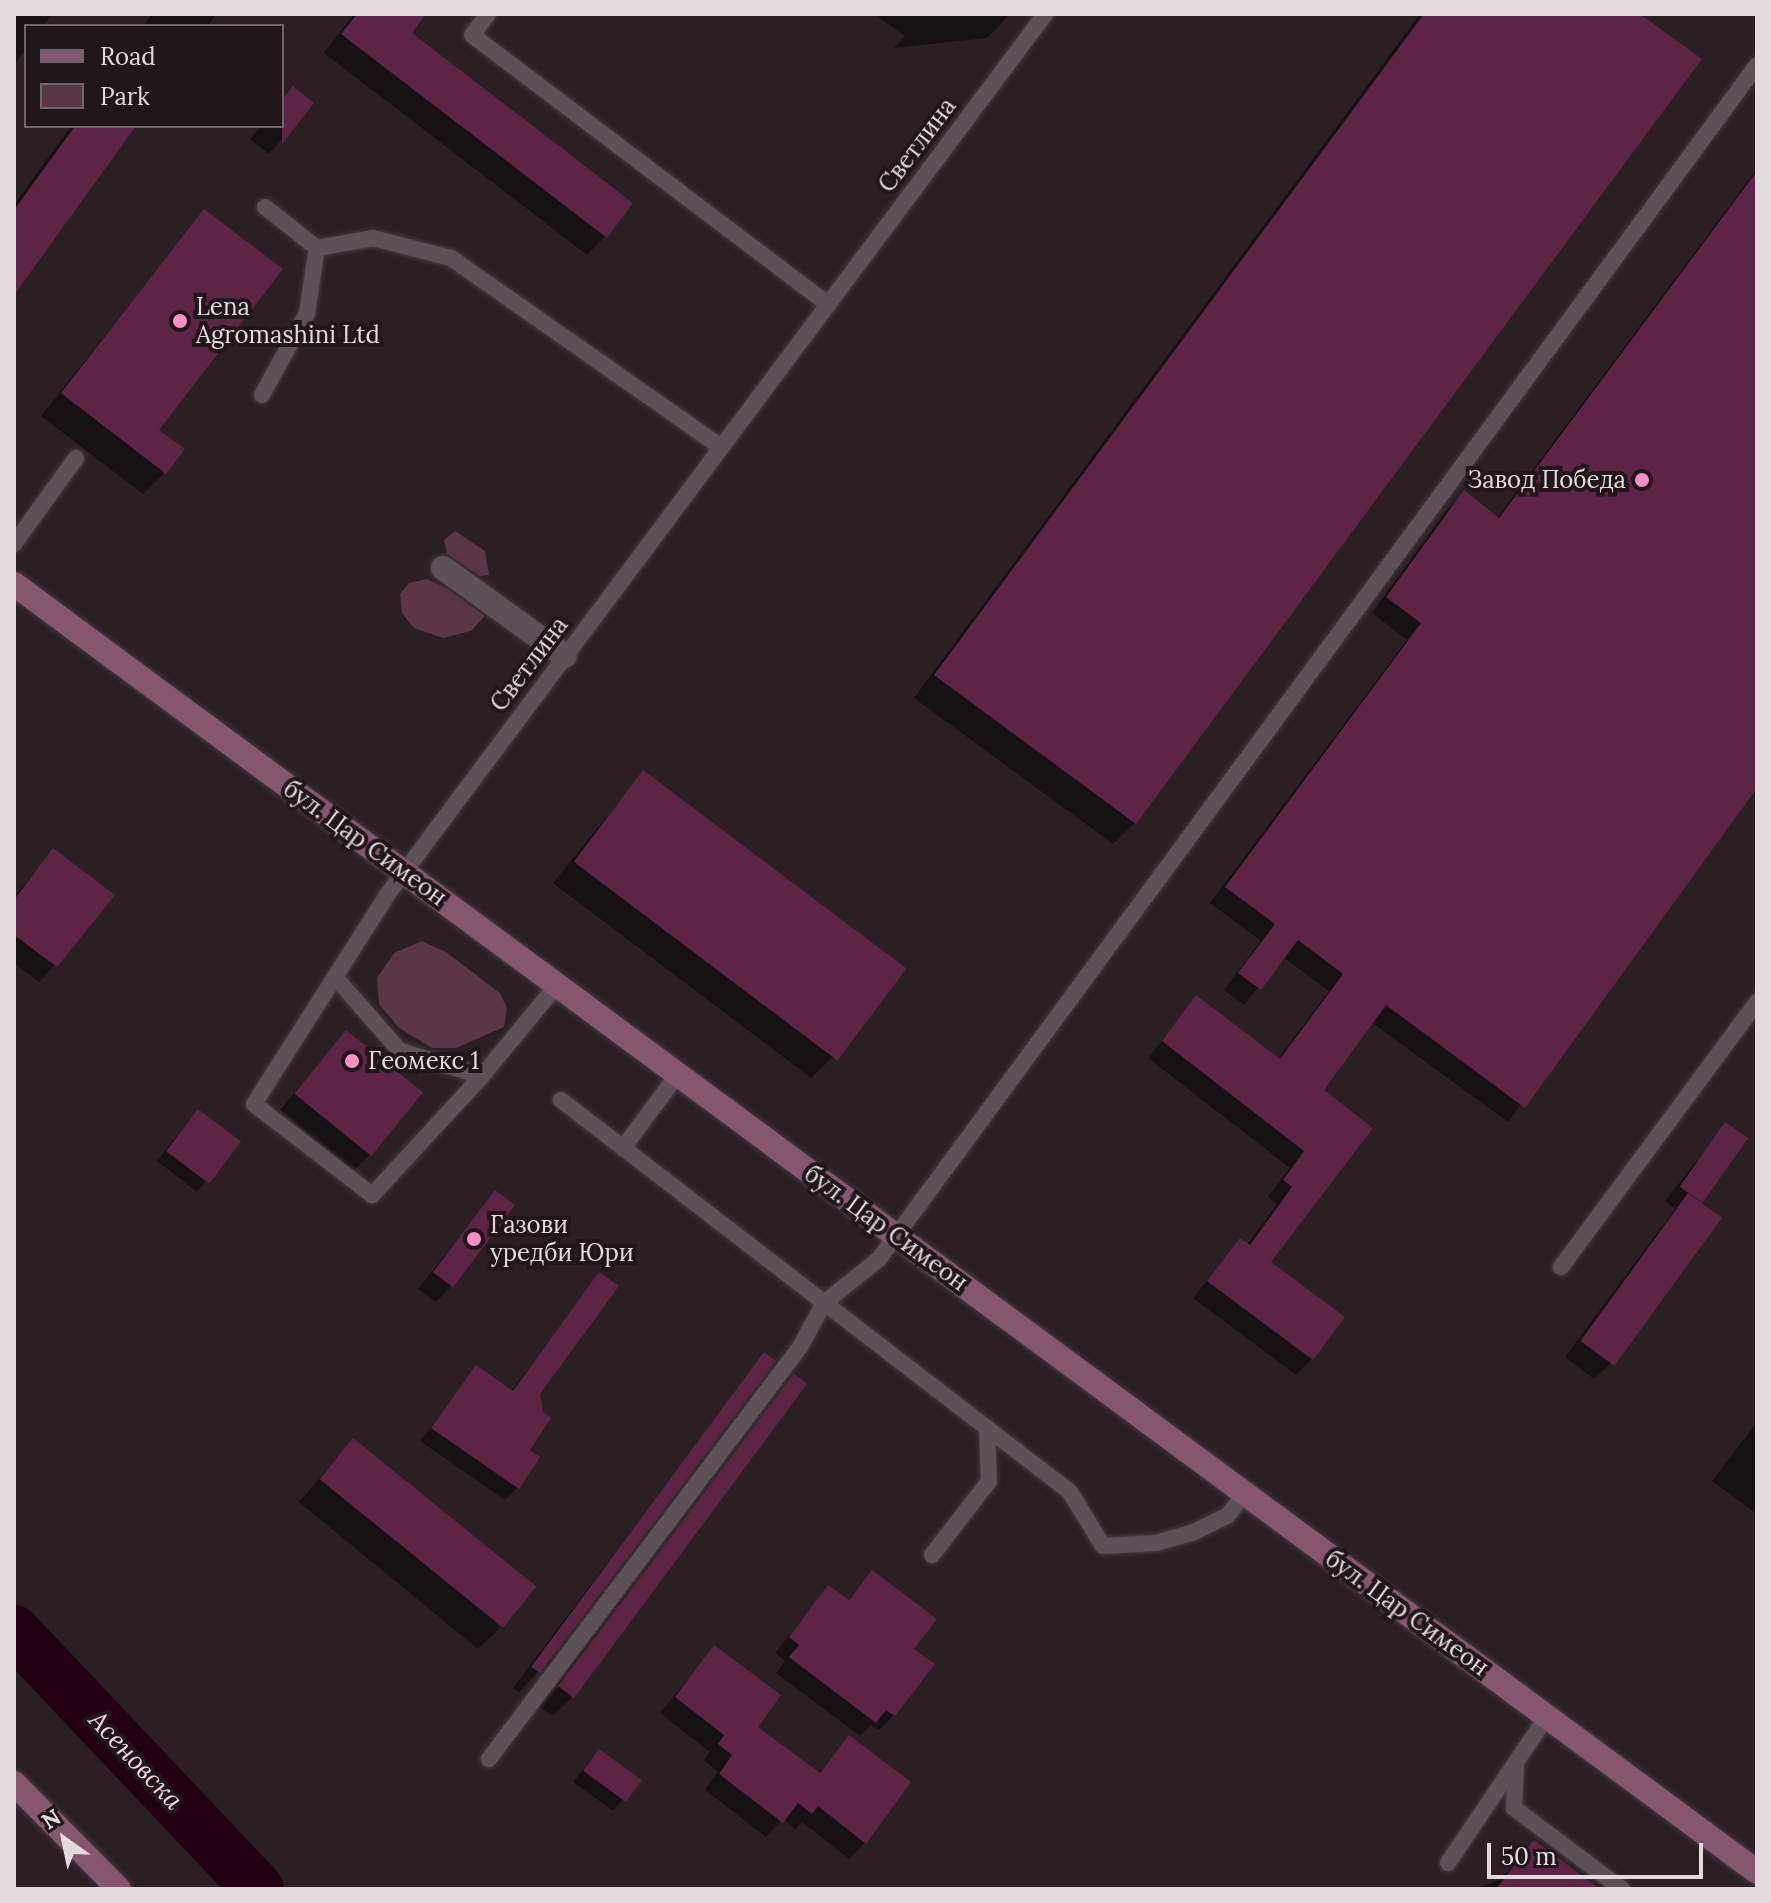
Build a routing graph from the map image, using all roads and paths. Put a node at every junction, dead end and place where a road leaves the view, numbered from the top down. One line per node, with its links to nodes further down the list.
1 (488, 14): 6 (lane)
2 (1045, 14): 6 (lane, Светлина)
3 (1757, 65): 22 (lane)
4 (265, 207): 5 (lane)
5 (317, 248): 7 (lane); 8 (lane)
6 (828, 304): 8 (lane, Светлина)
7 (262, 395)
8 (721, 447): 13 (lane, Светлина)
9 (76, 458): 10 (lane)
10 (14, 544)
11 (443, 568): 13 (street)
12 (14, 584): 14 (main road, бул. Цар Симеон)
13 (565, 656): 14 (lane, Светлина)
14 (404, 872): 15 (lane, Светлина); 16 (main road, бул. Цар Симеон)
15 (336, 978): 19 (lane); 19 (lane, Светлина)
16 (557, 985): 18 (main road, бул. Цар Симеон); 19 (lane)
17 (1757, 1002): 23 (lane)
18 (678, 1074): 21 (lane); 22 (main road, бул. Цар Симеон)
19 (482, 1076)
20 (561, 1100): 21 (lane)
21 (623, 1148): 24 (lane)
22 (896, 1236): 24 (lane); 26 (main road, бул. Цар Симеон)
23 (1561, 1267)
24 (824, 1303): 25 (lane); 29 (lane)
25 (987, 1428): 26 (lane); 27 (lane)
26 (1245, 1494): 28 (main road, бул. Цар Симеон)
27 (932, 1555)
28 (1547, 1716): 30 (lane); 33 (main road, бул. Цар Симеон)
29 (489, 1759)
30 (1516, 1765): 32 (lane); 35 (lane)
31 (14, 1783): 34 (main road)
32 (1448, 1863)
33 (1757, 1872)
34 (119, 1889)
35 (1622, 1889)

